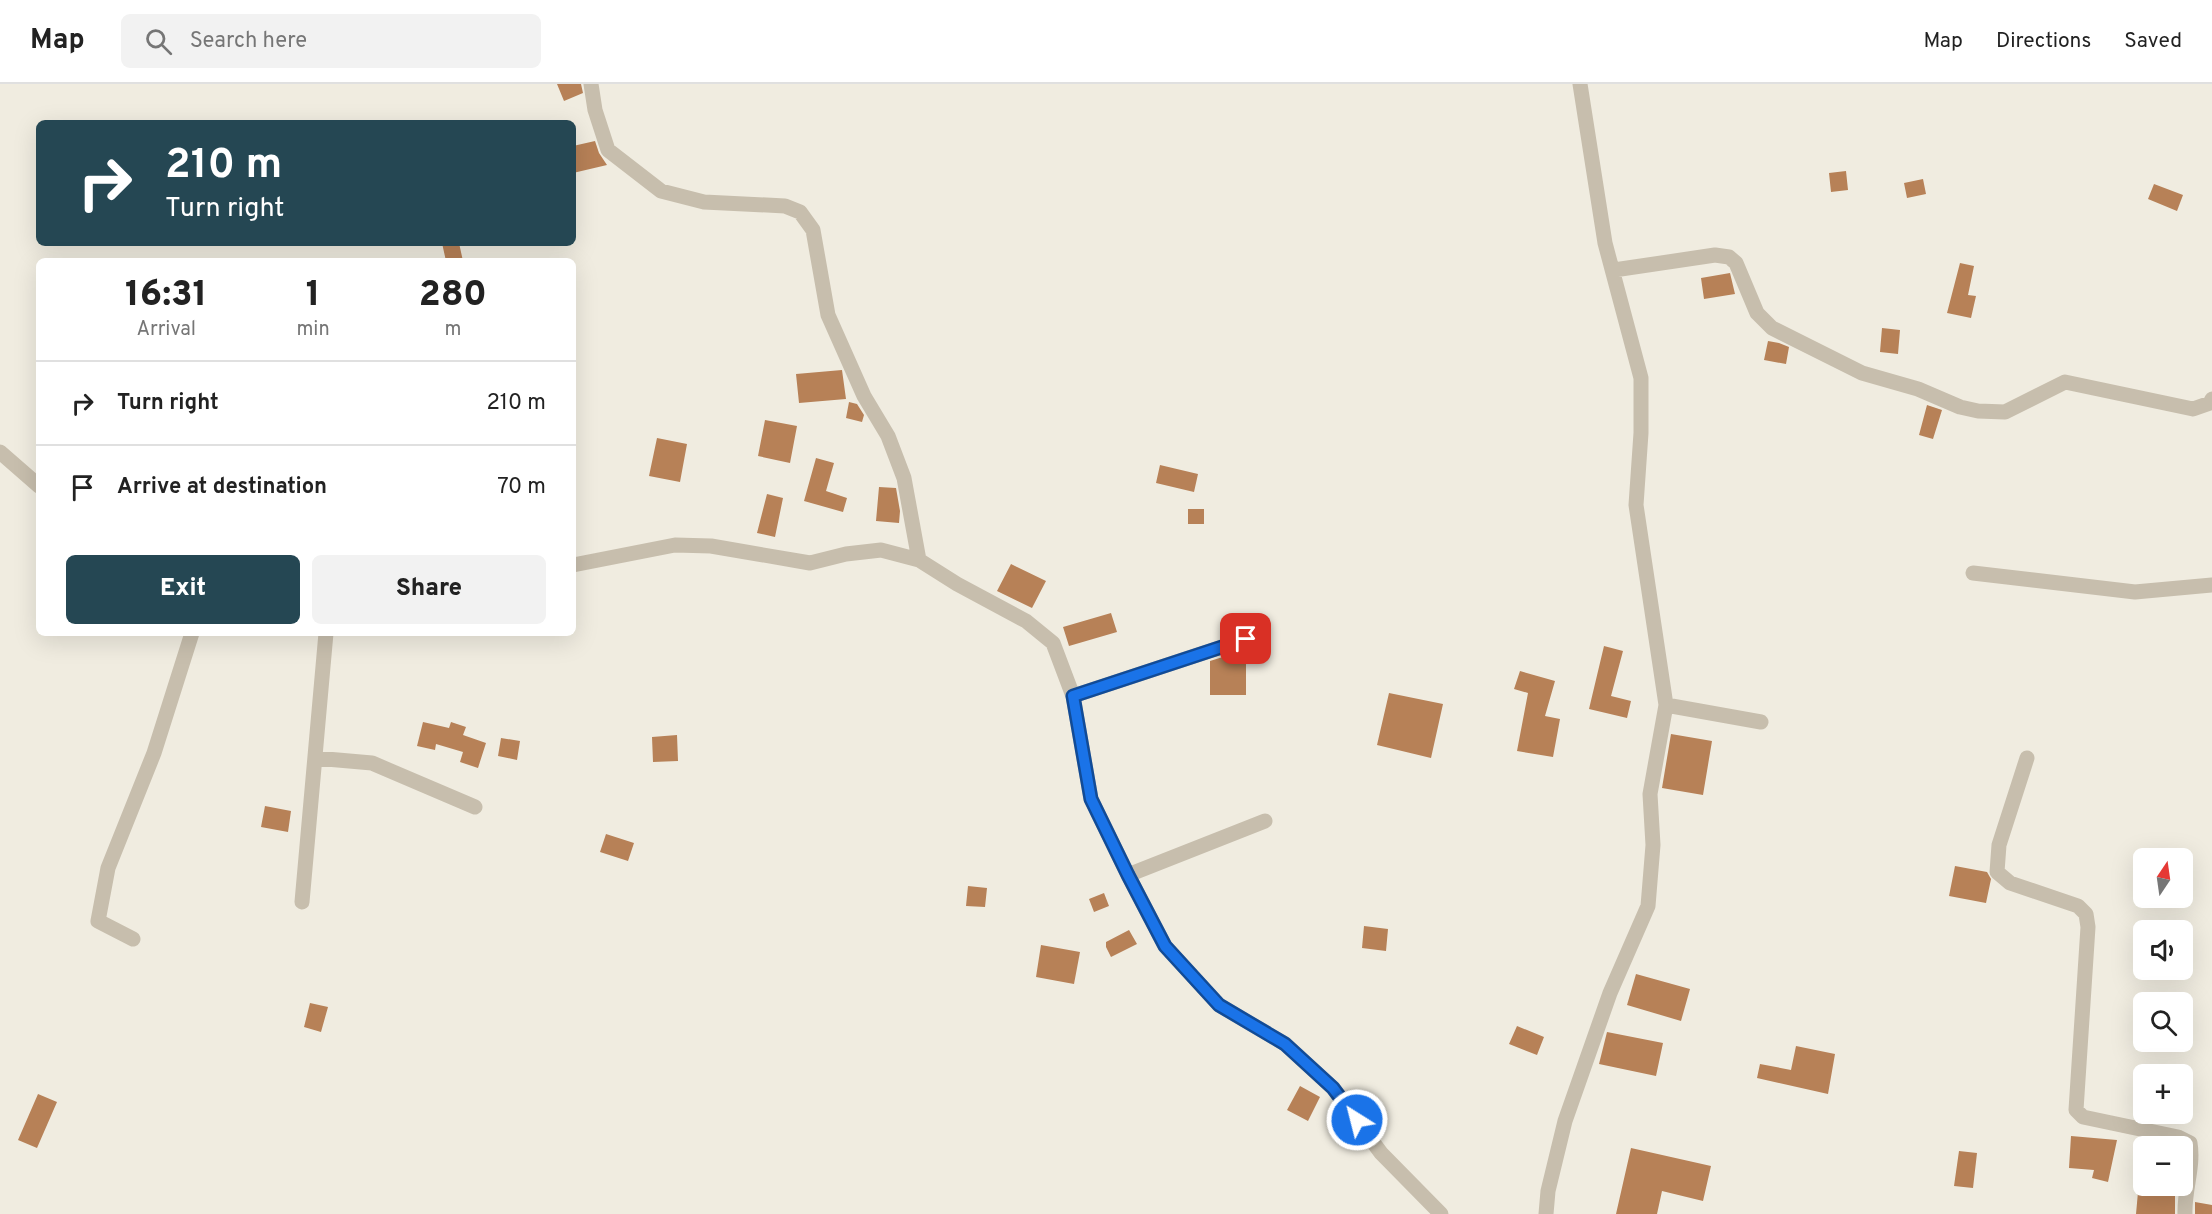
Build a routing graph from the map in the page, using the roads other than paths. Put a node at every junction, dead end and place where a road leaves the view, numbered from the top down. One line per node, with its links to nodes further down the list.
1 (591, 84): 7 (street)
2 (1580, 84): 3 (street)
3 (1614, 270): 4 (street); 15 (street)
4 (2212, 399)
5 (0, 452): 6 (street)
6 (36, 483)
7 (919, 560): 8 (street); 14 (street)
8 (576, 564)
9 (1973, 573): 10 (street)
10 (2212, 585)
11 (191, 636): 23 (street)
12 (326, 636): 17 (street)
13 (1246, 639): 14 (street)
14 (1073, 696): 21 (street)
15 (1666, 705): 16 (street); 25 (street)
16 (1761, 722)
17 (315, 758): 19 (street); 22 (street)
18 (2027, 758): 26 (street)
19 (475, 807)
20 (1265, 821): 21 (street)
21 (1128, 875): 24 (street)
22 (302, 902)
23 (133, 939)
24 (1441, 1214)
25 (1546, 1214)
26 (2185, 1214)

